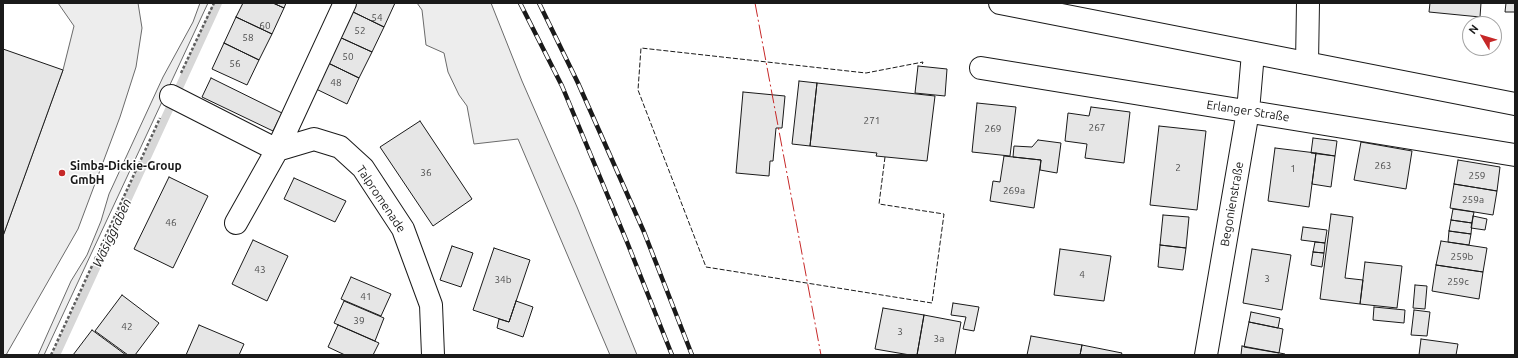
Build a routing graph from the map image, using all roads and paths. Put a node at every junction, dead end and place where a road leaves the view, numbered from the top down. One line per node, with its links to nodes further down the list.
1 (214, 3): 8 (path)
2 (345, 3): 11 (street)
3 (1000, 3): 5 (street)
4 (1308, 3): 6 (street)
5 (1253, 52): 6 (street); 10 (street, Begonienstraße)
6 (1307, 63): 9 (street)
7 (981, 68): 10 (street, Erlanger Straße)
8 (171, 96): 11 (street); 14 (path)
9 (1515, 104)
10 (1248, 111): 12 (street, Erlanger Straße); 16 (street, Begonienstraße)
11 (278, 150): 13 (street); 15 (street, Talpromenade)
12 (1515, 156)
13 (236, 223)
14 (51, 355)
15 (433, 355)
16 (1206, 355)

